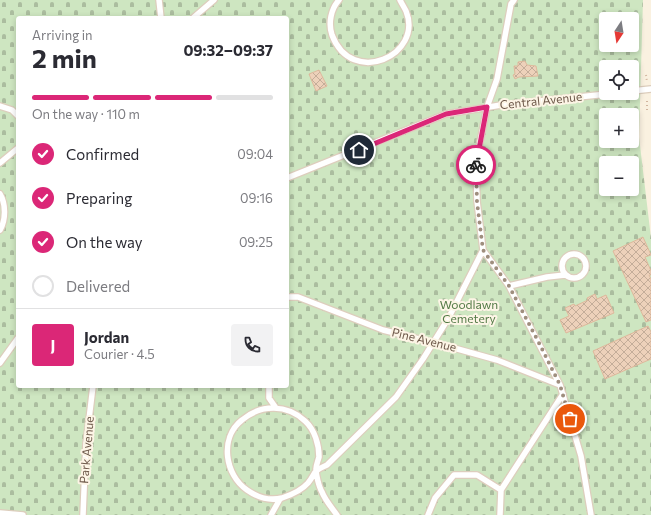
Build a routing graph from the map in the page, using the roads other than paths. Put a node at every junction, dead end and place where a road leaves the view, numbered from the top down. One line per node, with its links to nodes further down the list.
1 (159, 0): 6 (lane)
2 (214, 0): 7 (lane)
3 (339, 0): 4 (lane)
4 (400, 0)
5 (514, 0): 12 (lane)
6 (161, 16)
7 (195, 16)
8 (651, 89): 9 (lane)
9 (639, 90)
10 (599, 95): 12 (lane, Central Avenue)
11 (0, 106): 13 (lane)
12 (487, 107): 16 (lane, Central Avenue); 19 (lane)
13 (16, 114)
14 (16, 150): 15 (lane)
15 (0, 163)
16 (289, 177)
17 (0, 194): 18 (lane)
18 (0, 230)
19 (483, 250): 21 (lane); 24 (lane)
20 (565, 275): 20 (lane); 21 (lane)
21 (509, 286): 26 (lane)
22 (289, 297): 24 (lane, Pine Avenue)
23 (16, 341): 25 (lane)
24 (433, 342): 26 (lane, Pine Avenue); 31 (lane)
25 (0, 363)
26 (560, 385): 29 (lane)
27 (93, 388): 36 (lane, Park Avenue)
28 (269, 388): 30 (lane)
29 (563, 394): 32 (lane); 41 (lane)
30 (276, 408): 31 (lane); 33 (lane)
31 (316, 470): 33 (lane); 38 (lane)
32 (501, 490): 39 (lane); 40 (lane)
33 (280, 498): 37 (lane)
34 (0, 513): 35 (lane)
35 (23, 515)
36 (82, 515)
37 (271, 515)
38 (337, 515)
39 (428, 515)
40 (500, 515)
41 (591, 515)

